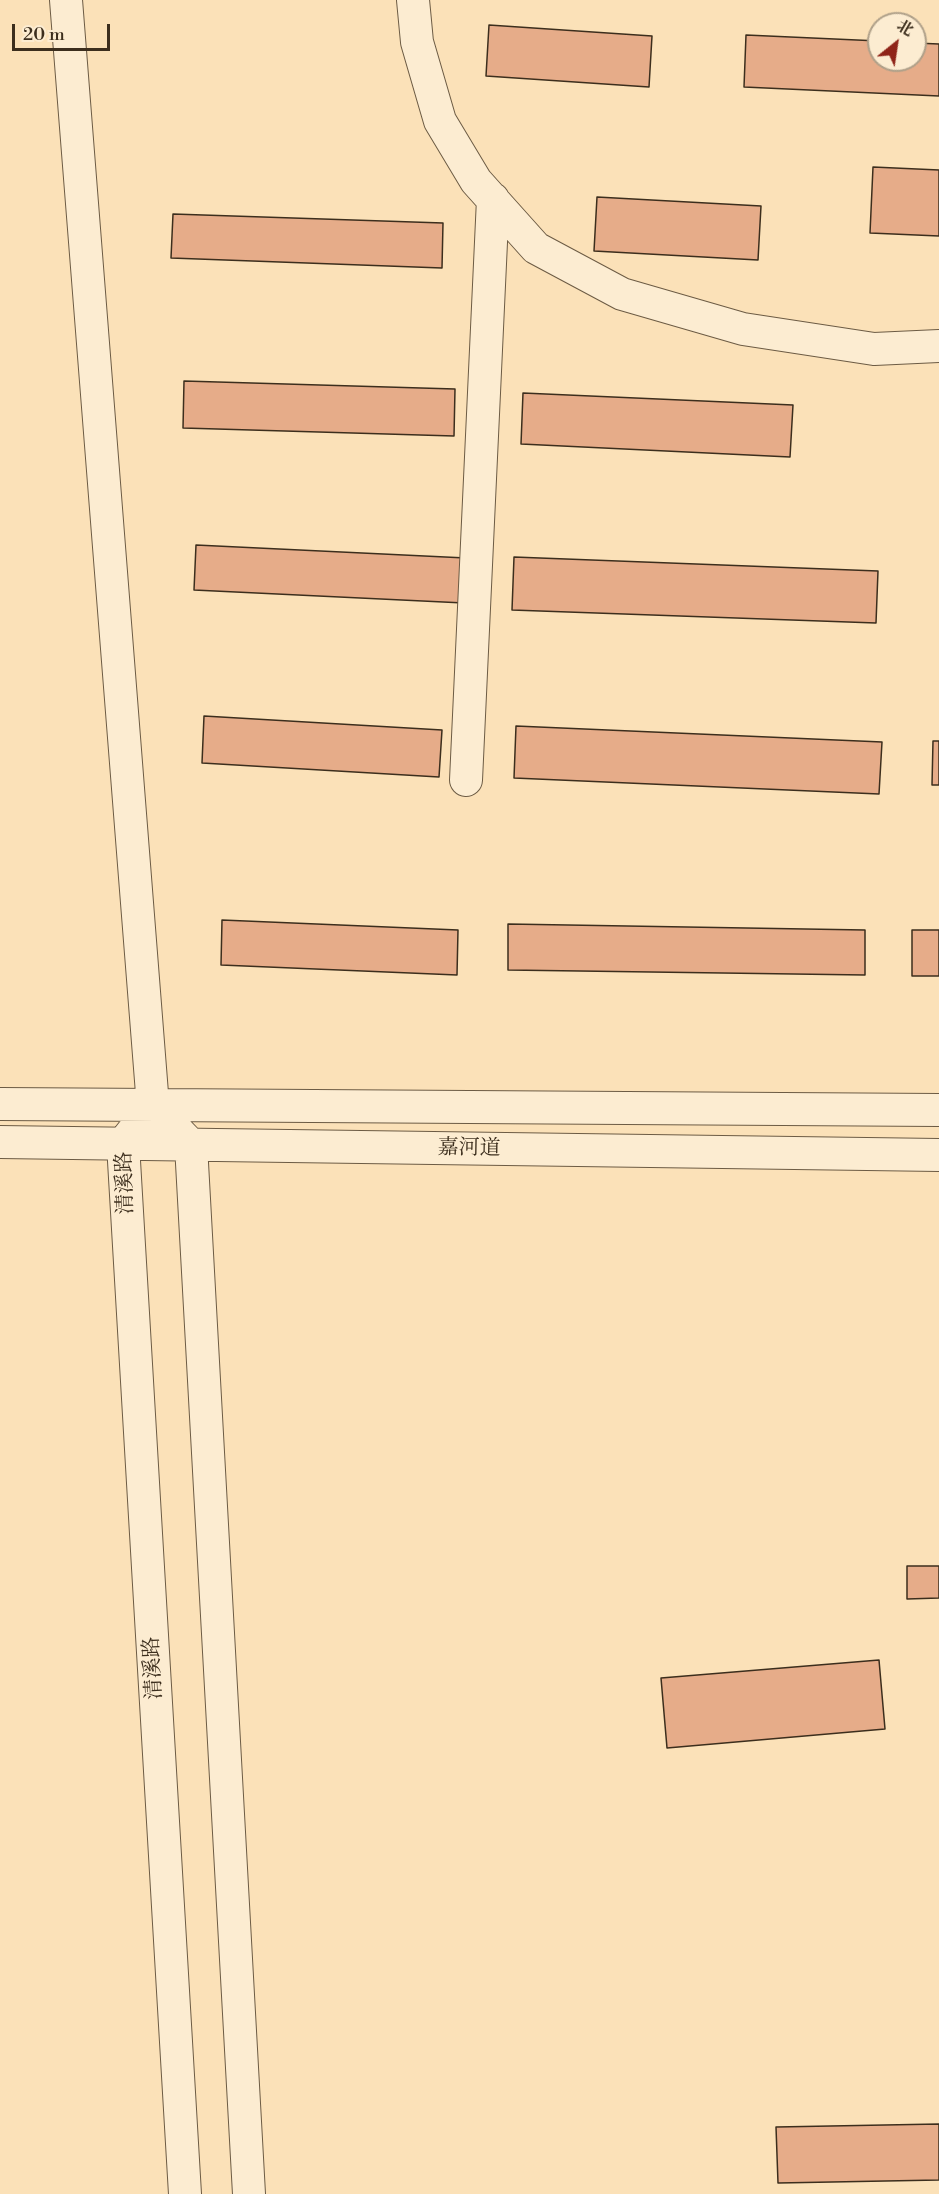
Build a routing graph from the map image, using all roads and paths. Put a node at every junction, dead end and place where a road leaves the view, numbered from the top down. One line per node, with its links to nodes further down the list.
1 (66, 0): 7 (street)
2 (412, 0): 3 (street)
3 (492, 199): 4 (street); 5 (street)
4 (939, 346)
5 (466, 780)
6 (0, 1104): 7 (street, 嘉河道)
7 (153, 1106): 8 (street, 嘉河道); 10 (street, 清溪路); 11 (street)
8 (939, 1110)
9 (0, 1142): 10 (street, 嘉河道)
10 (123, 1144): 11 (street, 嘉河道); 13 (street, 清溪路)
11 (192, 1145): 12 (street, 嘉河道); 14 (street)
12 (939, 1155)
13 (185, 2194)
14 (249, 2194)

